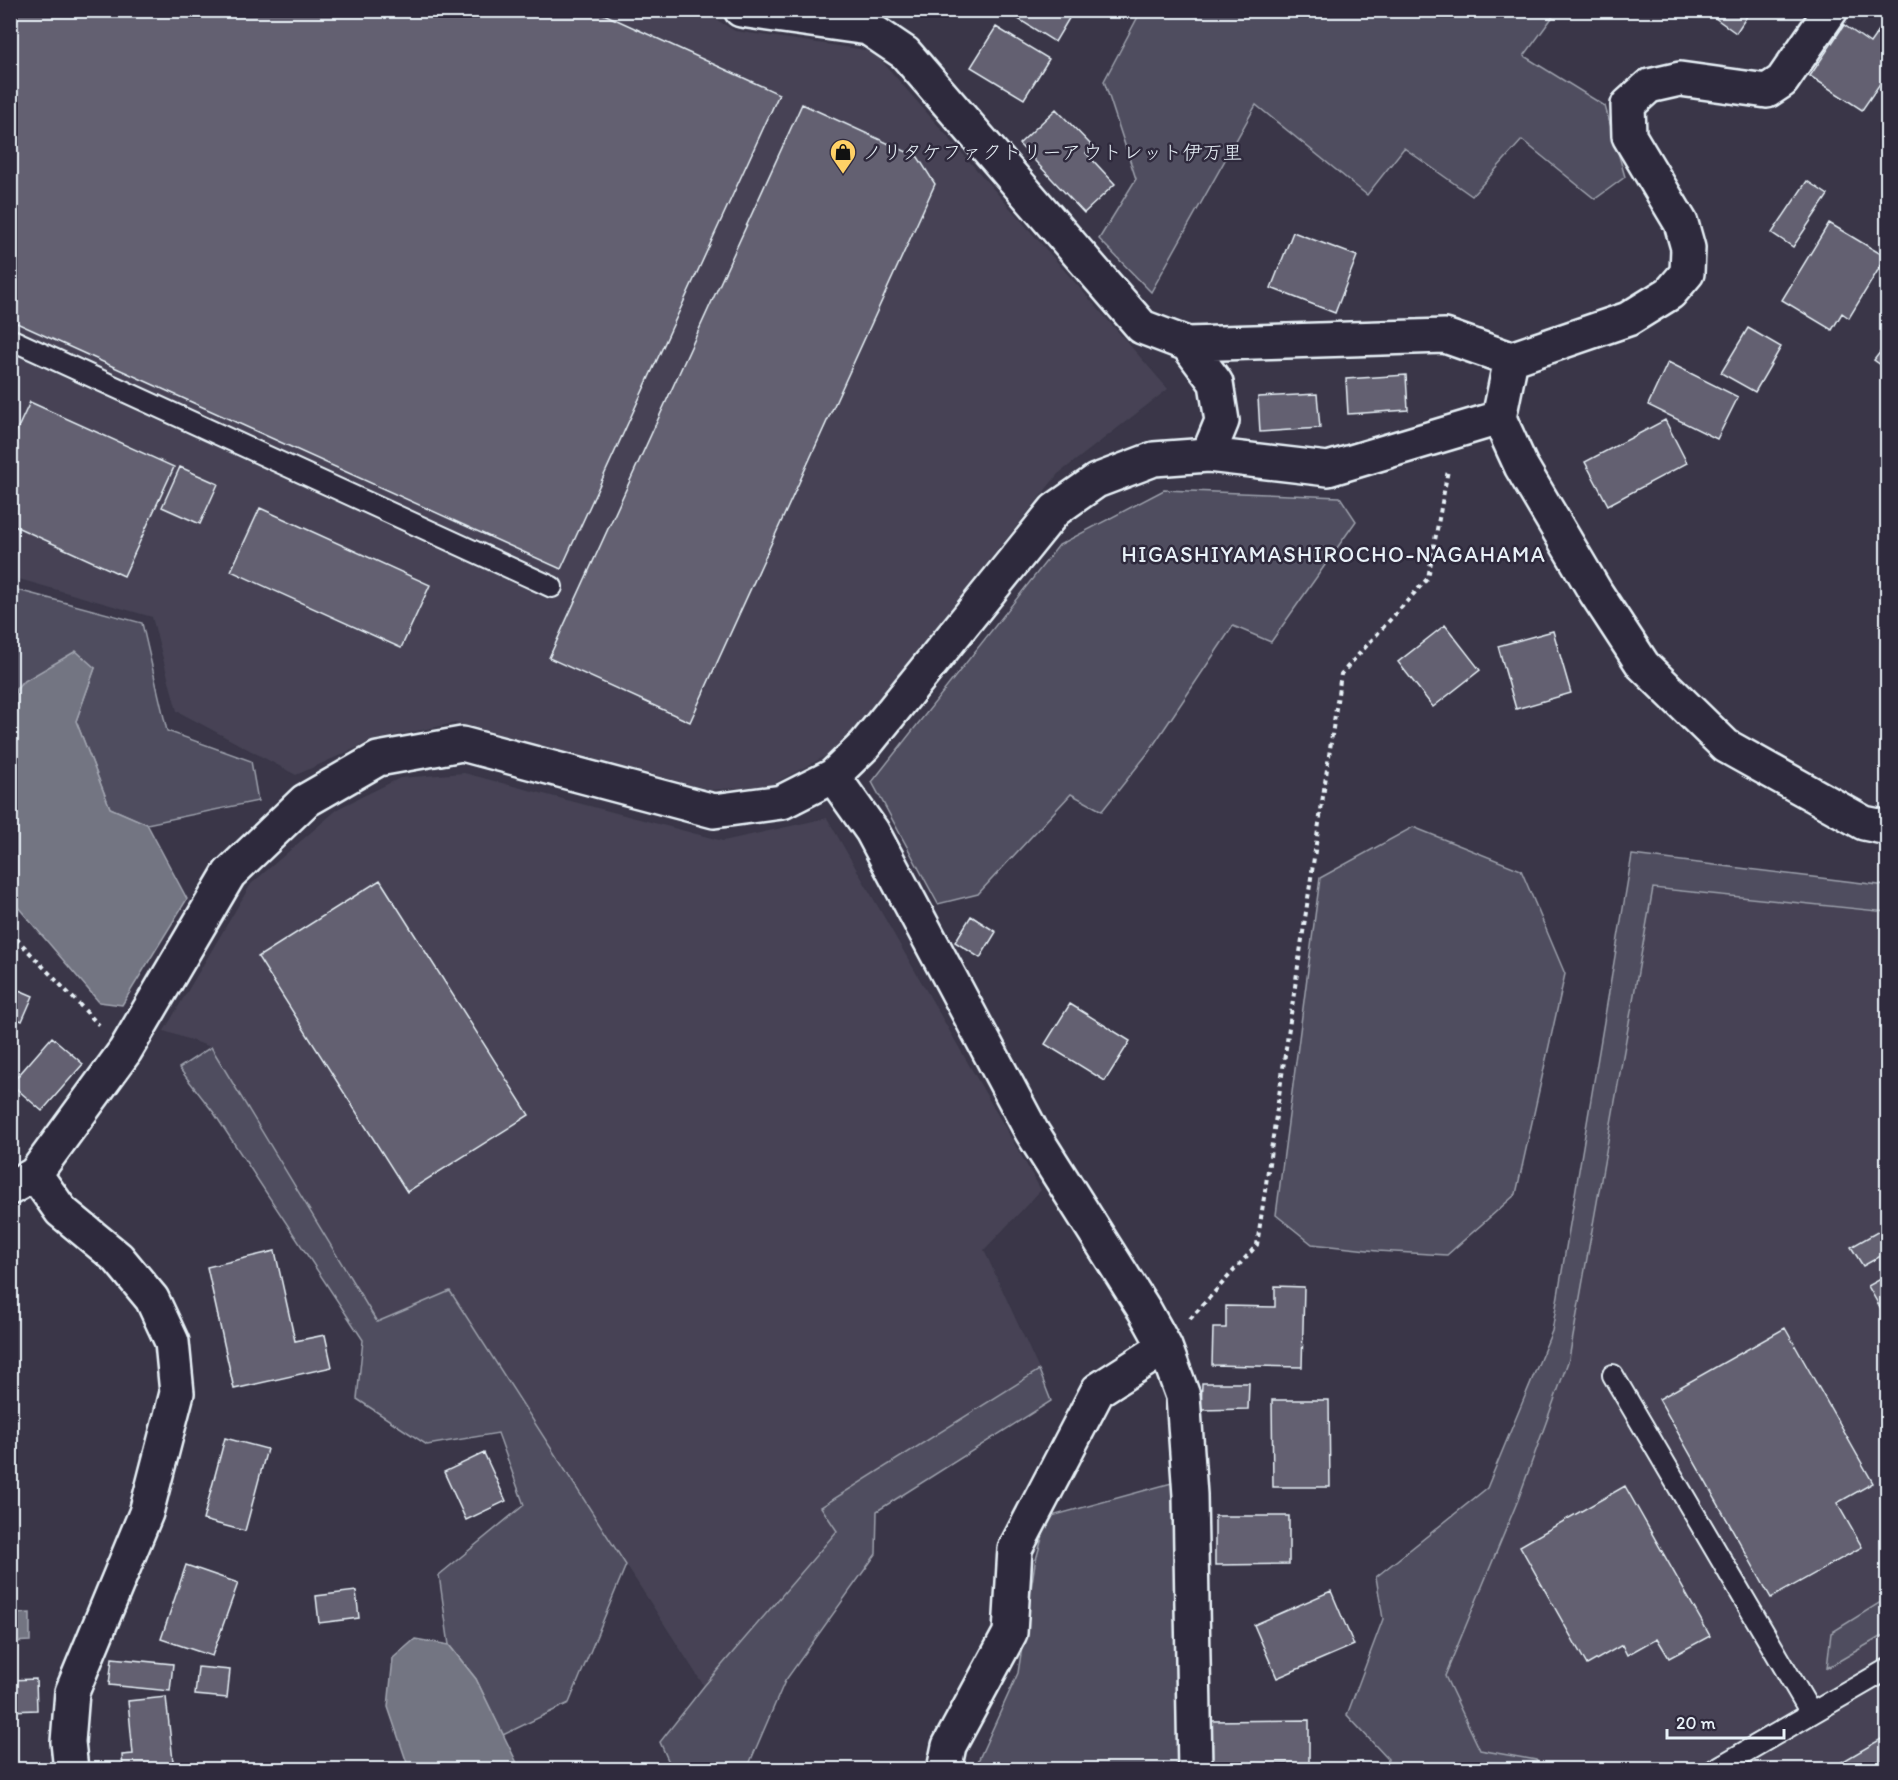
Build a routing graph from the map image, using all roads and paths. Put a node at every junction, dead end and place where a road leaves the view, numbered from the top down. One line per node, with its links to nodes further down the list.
1 (741, 10): 4 (street)
2 (1831, 10): 5 (street)
3 (10, 339): 9 (lane)
4 (1187, 345): 5 (street); 8 (street)
5 (1510, 359): 6 (street)
6 (1499, 418): 7 (street); 11 (street)
7 (1455, 431): 8 (street); 15 (path)
8 (1209, 455): 10 (street)
9 (552, 587)
10 (833, 776): 13 (street); 15 (street)
11 (1887, 828)
12 (10, 932): 13 (path)
13 (125, 1052): 14 (street)
14 (22, 1181): 19 (street)
15 (1165, 1347): 20 (street); 21 (street)
16 (1613, 1375): 18 (lane)
17 (1887, 1669): 18 (lane)
18 (1811, 1713): 22 (lane)
19 (71, 1770)
20 (944, 1770)
21 (1195, 1770)
22 (1714, 1770)

